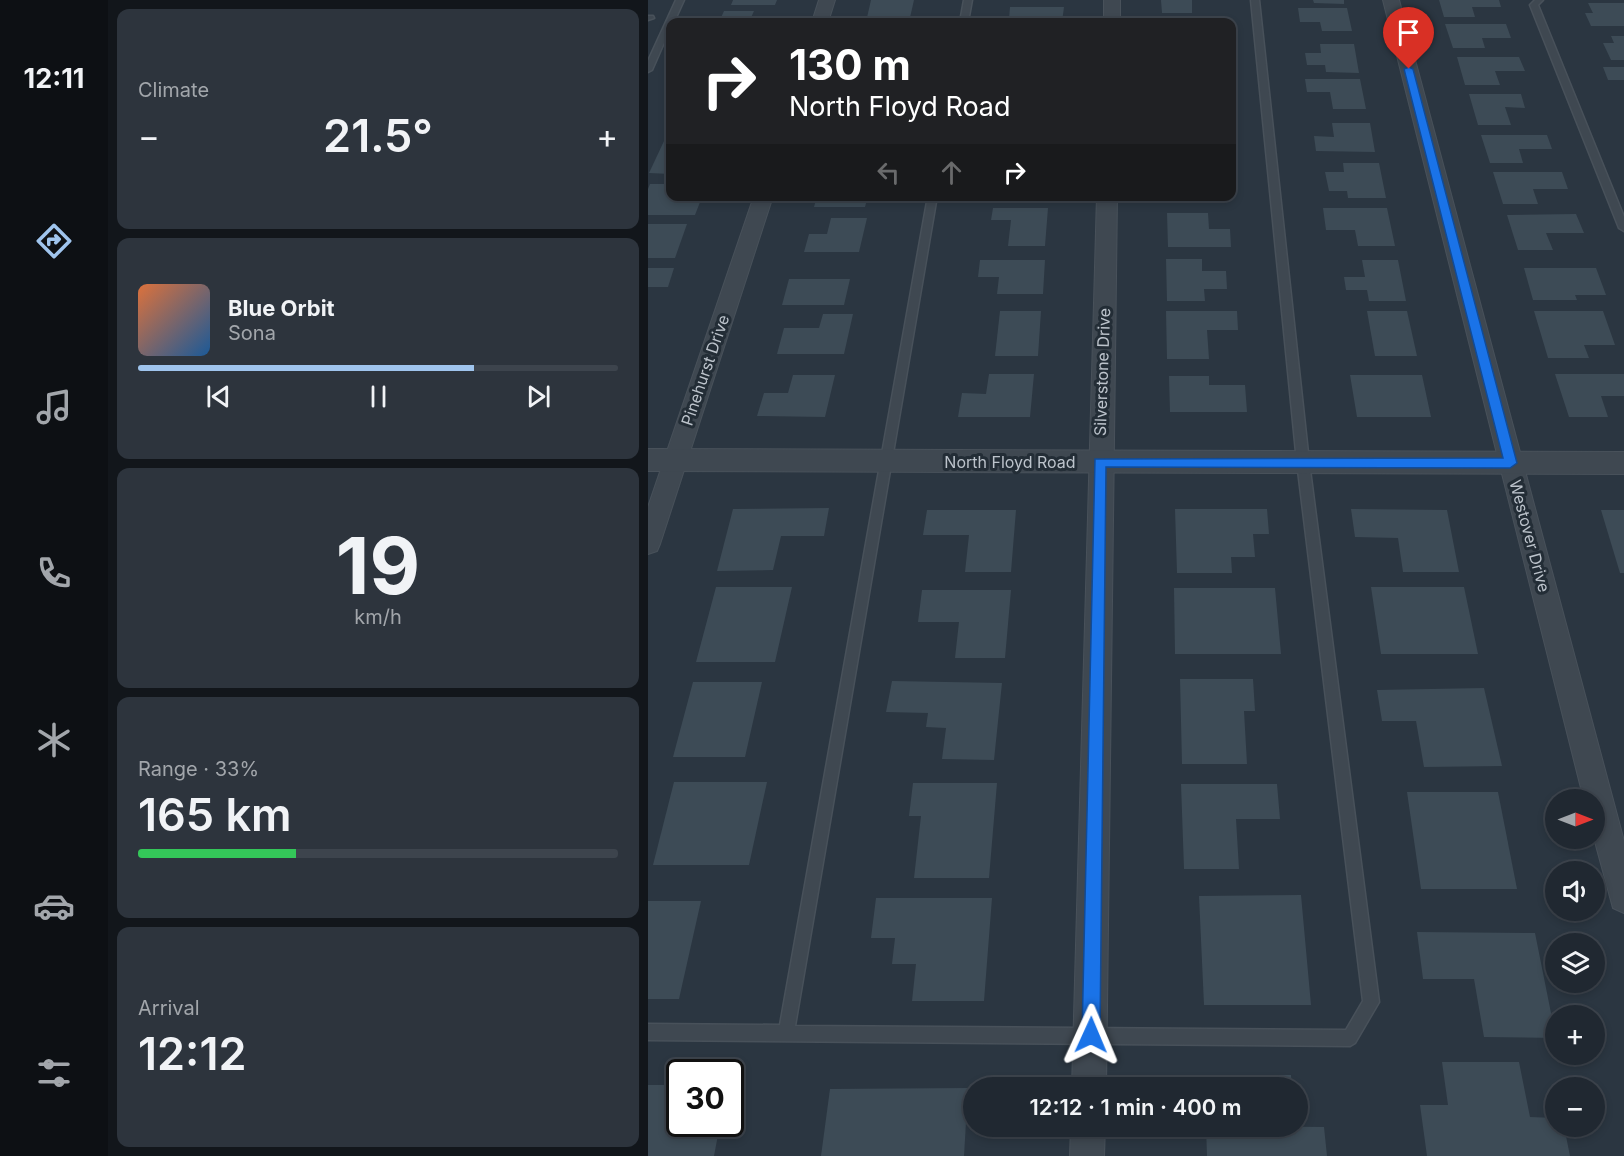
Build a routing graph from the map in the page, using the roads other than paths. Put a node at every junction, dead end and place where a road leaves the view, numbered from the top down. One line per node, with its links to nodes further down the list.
1 (680, 0): 8 (lane)
2 (827, 0): 9 (street)
3 (968, 0): 10 (lane)
4 (1112, 0): 11 (street)
5 (1255, 0): 20 (lane)
6 (1391, 0): 22 (street, Westover Drive)
7 (1539, 0): 17 (lane)
8 (672, 18)
9 (821, 18)
10 (965, 18)
11 (1112, 18)
12 (666, 31): 13 (lane)
13 (648, 70)
14 (762, 201): 18 (street, Pinehurst Drive)
15 (932, 201): 19 (lane)
16 (1107, 201): 21 (street, Silverstone Drive)
17 (1624, 228)
18 (661, 460): 19 (street, North Floyd Road); 24 (street, Pinehurst Drive)
19 (885, 461): 21 (street, North Floyd Road); 27 (lane)
20 (1303, 462): 21 (street, North Floyd Road); 22 (street, North Floyd Road); 28 (lane)
21 (1100, 463): 28 (street, Silverstone Drive)
22 (1510, 463): 23 (street, North Floyd Road); 25 (street, Westover Drive)
23 (1624, 463)
24 (648, 544)
25 (1624, 898)
26 (648, 1032): 27 (lane)
27 (786, 1033): 28 (lane)
28 (1091, 1035): 29 (street, Silverstone Drive)
29 (1089, 1077)
30 (1088, 1137): 31 (street)
31 (1088, 1156)

